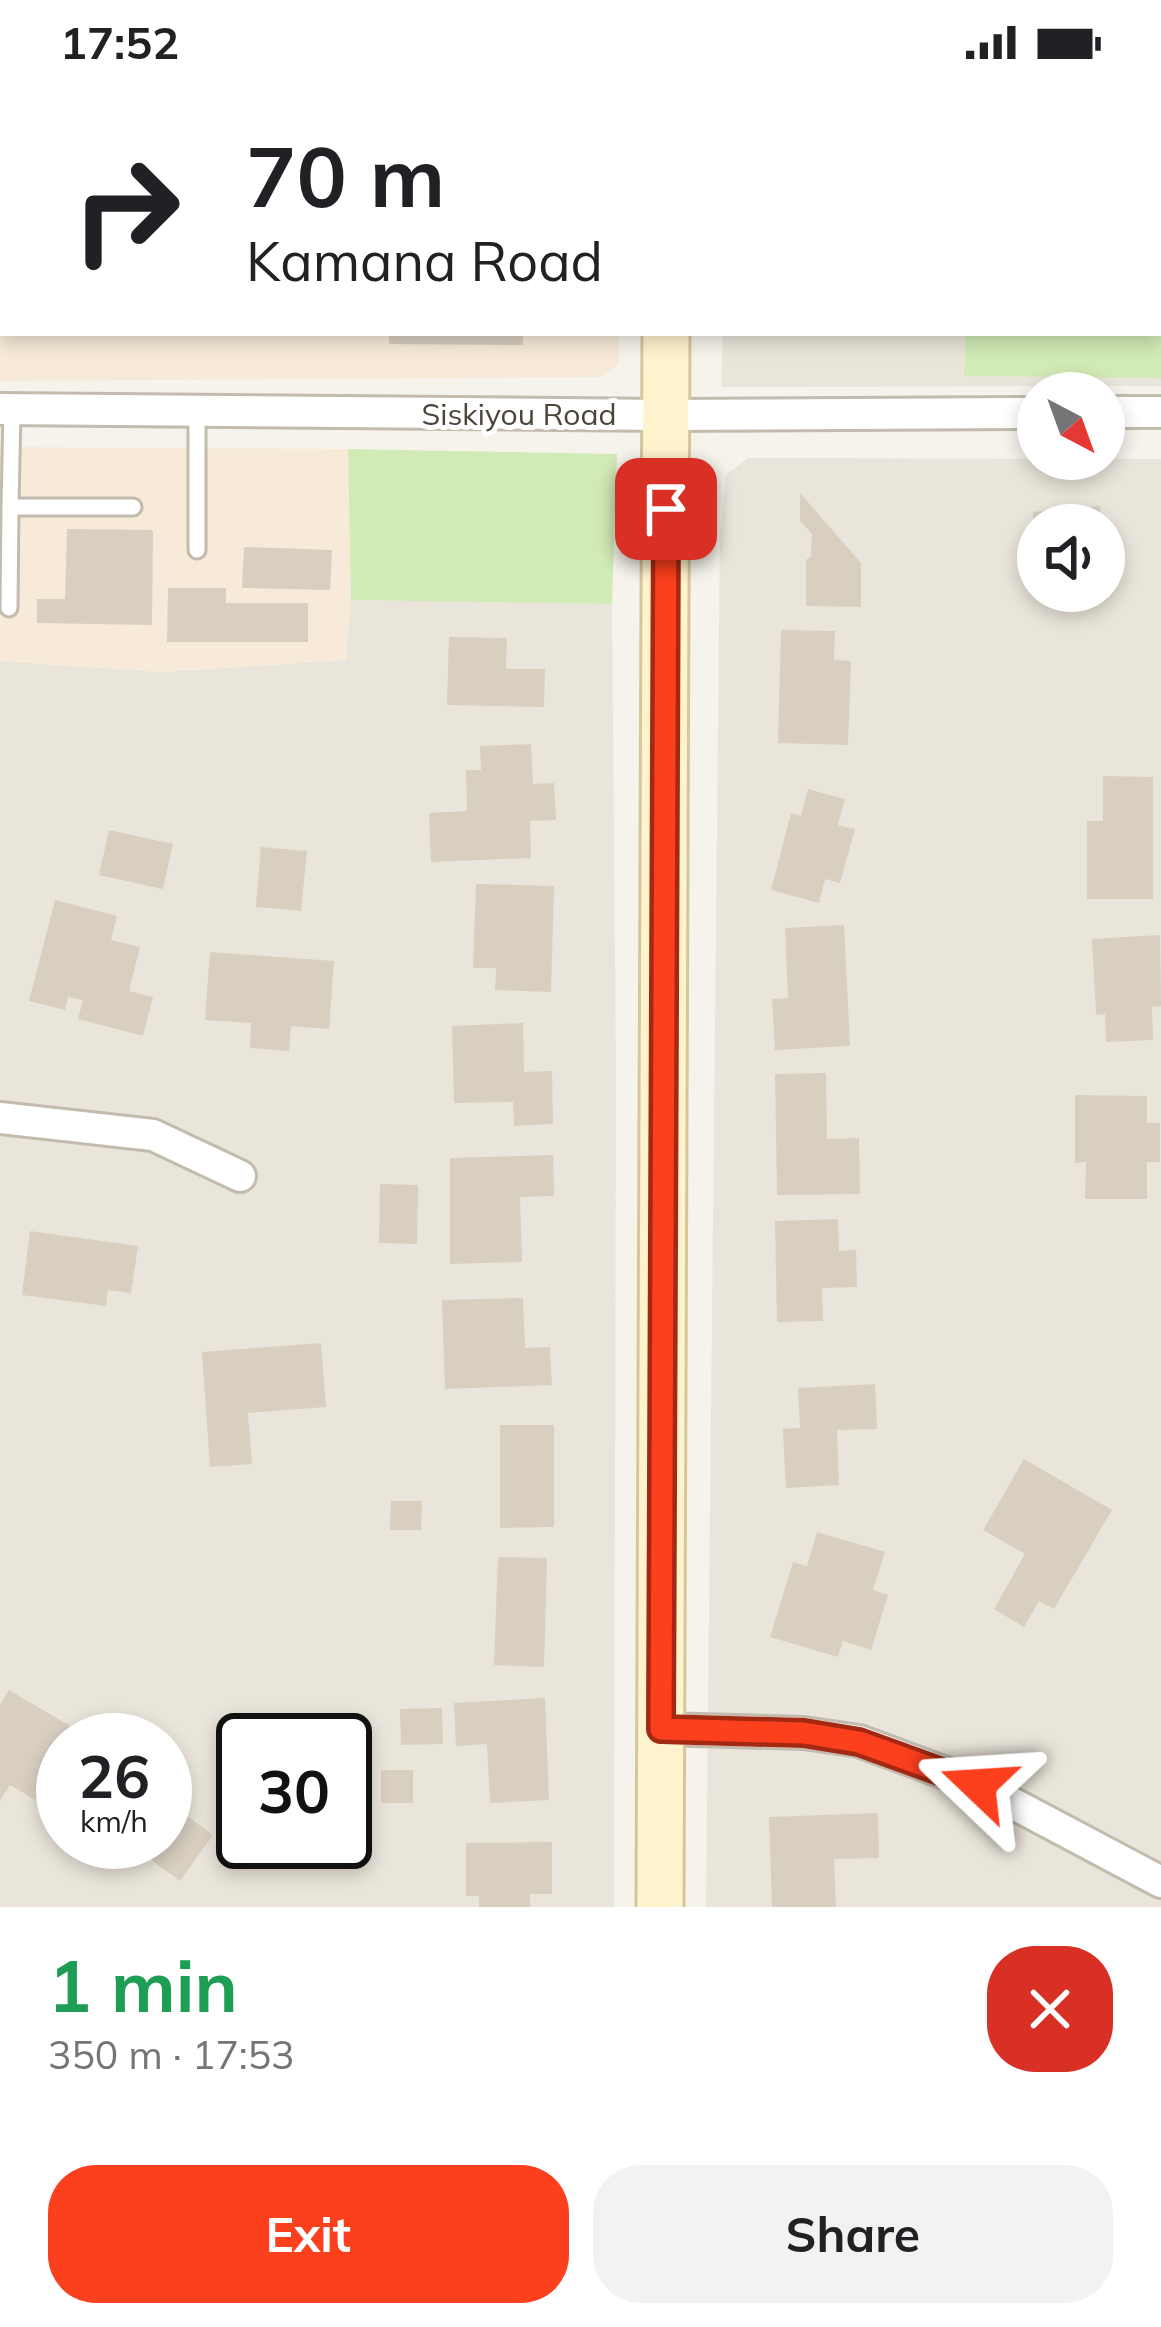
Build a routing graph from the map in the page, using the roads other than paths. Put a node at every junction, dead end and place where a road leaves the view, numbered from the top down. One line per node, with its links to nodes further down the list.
1 (666, 336): 7 (street)
2 (6, 409): 3 (street, Siskiyou Road); 9 (lane)
3 (197, 412): 7 (street, Siskiyou Road); 10 (lane)
4 (1125, 412): 5 (street)
5 (1161, 412)
6 (1017, 413): 7 (street, Siskiyou Road)
7 (666, 415): 14 (street)
8 (133, 507): 9 (lane)
9 (10, 508): 11 (lane)
10 (197, 550)
11 (9, 608)
12 (0, 1118): 13 (street)
13 (241, 1176)
14 (661, 1729): 15 (street); 16 (street)
15 (1161, 1882)
16 (660, 1907)

